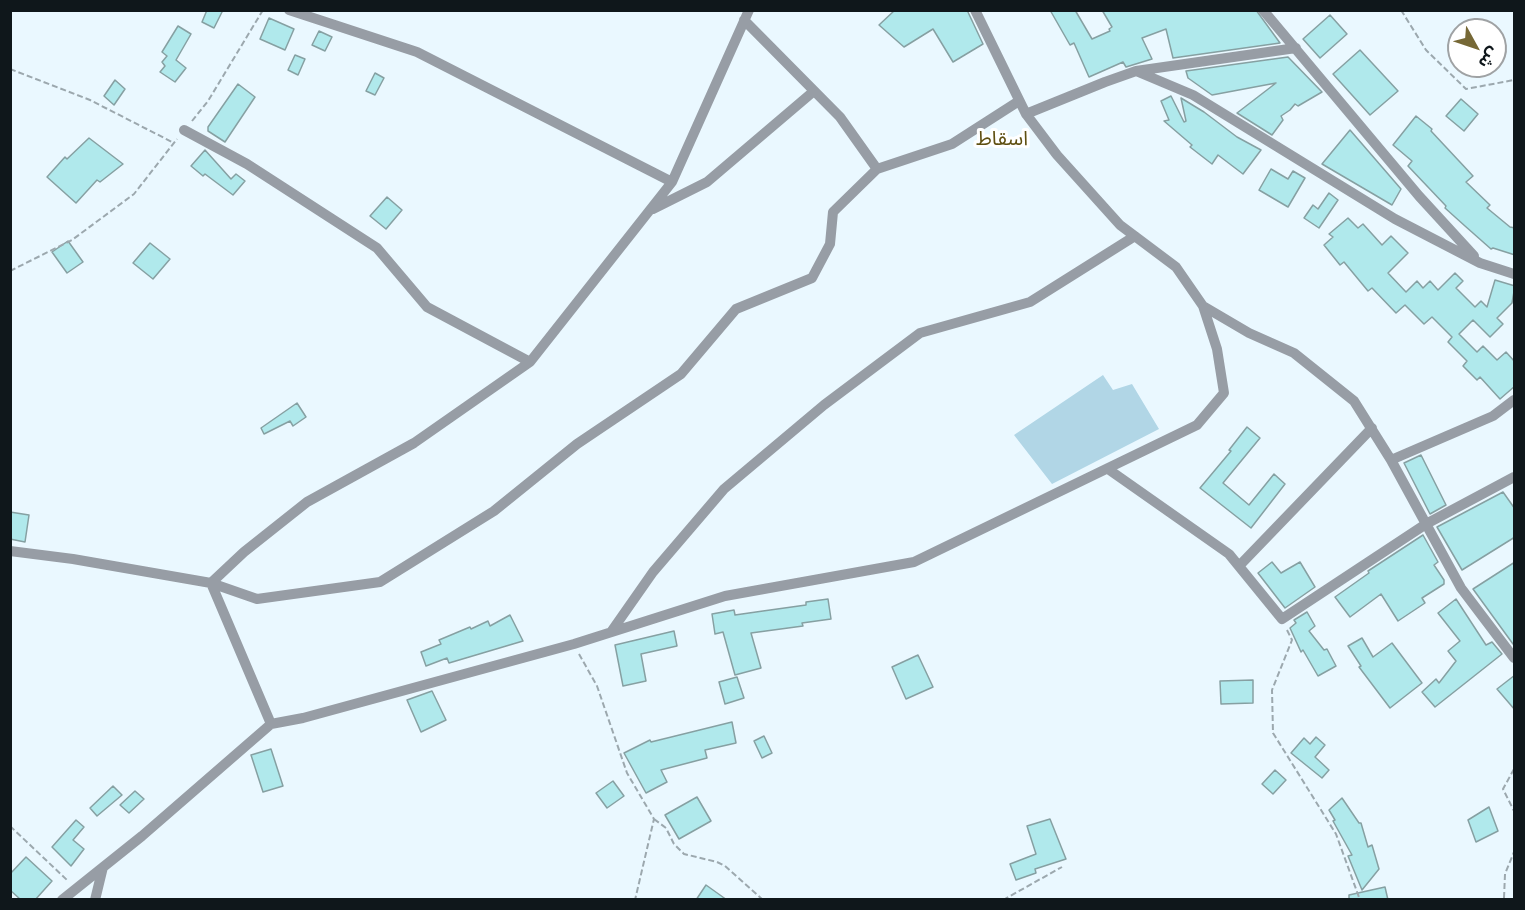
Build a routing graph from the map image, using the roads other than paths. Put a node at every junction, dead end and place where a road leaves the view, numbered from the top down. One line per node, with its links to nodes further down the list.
1 (289, 10): 12 (street)
2 (1263, 10): 5 (street)
3 (976, 11): 8 (street)
4 (747, 15): 7 (street); 12 (street)
5 (1296, 48): 6 (street); 15 (street)
6 (1136, 71): 9 (street); 15 (street)
7 (814, 91): 11 (street); 13 (street)
8 (1019, 100): 9 (street); 11 (street)
9 (1026, 114): 14 (street)
10 (184, 130): 18 (street)
11 (877, 170): 27 (street)
12 (672, 182): 13 (street)
13 (650, 210): 18 (street)
14 (1135, 236): 17 (street); 28 (street)
15 (1480, 263): 16 (street)
16 (1515, 274)
17 (1203, 306): 20 (street); 22 (street)
18 (530, 362): 27 (street)
19 (1515, 400): 21 (street)
20 (1372, 428): 21 (street); 26 (street)
21 (1391, 460): 24 (street)
22 (1108, 469): 26 (street); 28 (street)
23 (1515, 477): 24 (street)
24 (1426, 524): 26 (street); 29 (street)
25 (10, 551): 27 (street)
26 (1240, 565)
27 (211, 584): 30 (street)
28 (611, 632): 30 (street)
29 (1515, 658)
30 (271, 724): 31 (street)
31 (103, 867): 32 (street); 33 (street)
32 (62, 900)
33 (95, 900)

